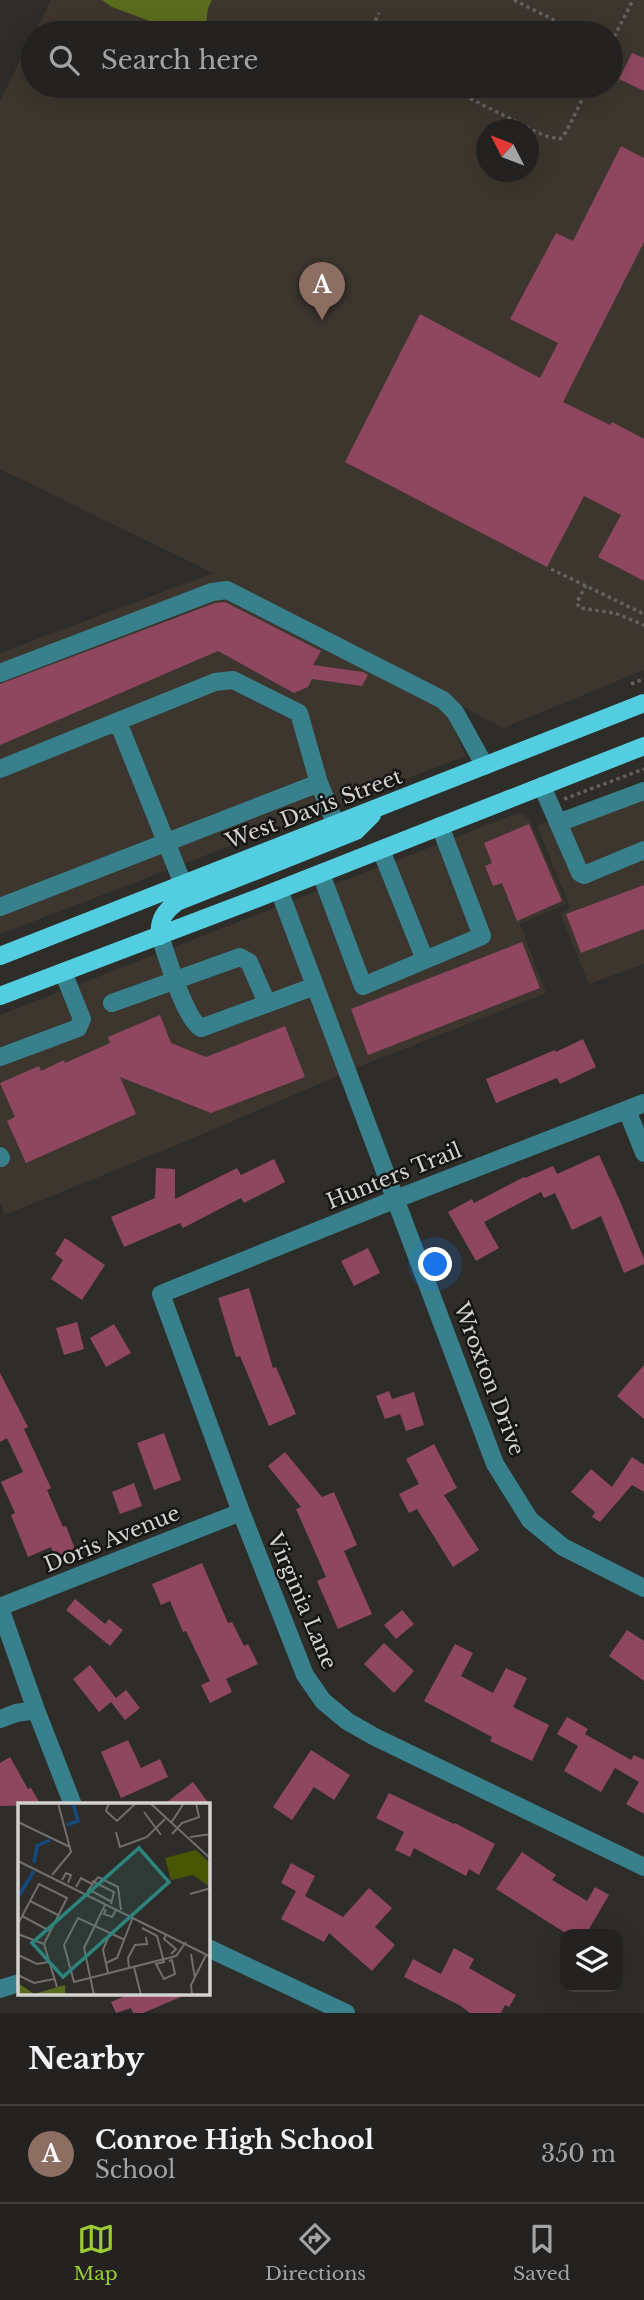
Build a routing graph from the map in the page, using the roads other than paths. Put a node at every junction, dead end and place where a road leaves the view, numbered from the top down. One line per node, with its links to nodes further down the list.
1 (0, 673): 5 (street)
2 (644, 704): 5 (main road, West Davis Street)
3 (118, 722): 6 (street); 7 (street); 14 (street)
4 (644, 746): 8 (main road)
5 (485, 766): 10 (main road, West Davis Street)
6 (0, 769)
7 (319, 783): 12 (street); 14 (street)
8 (542, 786): 11 (street); 13 (main road)
9 (644, 791): 11 (street)
10 (380, 807): 12 (main road, West Davis Street); 21 (main road)
11 (558, 823): 16 (street)
12 (336, 825): 18 (main road, West Davis Street)
13 (440, 826): 15 (main road); 23 (street)
14 (167, 841): 18 (street); 20 (street)
15 (381, 850): 17 (main road); 23 (street)
16 (644, 850)
17 (321, 874): 19 (main road); 23 (street)
18 (183, 884): 22 (main road, West Davis Street)
19 (279, 890): 21 (main road); 26 (street, Wroxton Drive)
20 (0, 907)
21 (160, 936): 24 (main road); 25 (street)
22 (0, 956)
23 (425, 960)
24 (62, 972): 27 (main road); 30 (street)
25 (175, 980): 28 (street); 29 (street); 29 (street)
26 (315, 986): 29 (street); 34 (street, Wroxton Drive)
27 (0, 996)
28 (112, 1003)
29 (267, 1003)
30 (0, 1057)
31 (644, 1103): 32 (street, Hunters Trail)
32 (627, 1110): 33 (street); 34 (street, Hunters Trail)
33 (644, 1153)
34 (396, 1199): 35 (street, Hunters Trail); 37 (street, Wroxton Drive)
35 (161, 1294): 36 (street, Virginia Lane)
36 (241, 1512): 38 (street, Doris Avenue); 42 (street, Virginia Lane)
37 (644, 1588)
38 (0, 1607): 39 (street)
39 (36, 1710): 40 (street); 41 (street)
40 (0, 1719)
41 (72, 1803)
42 (644, 1867)
43 (210, 1949): 46 (street)
44 (18, 1983): 45 (street)
45 (0, 1989)
46 (346, 2013)

